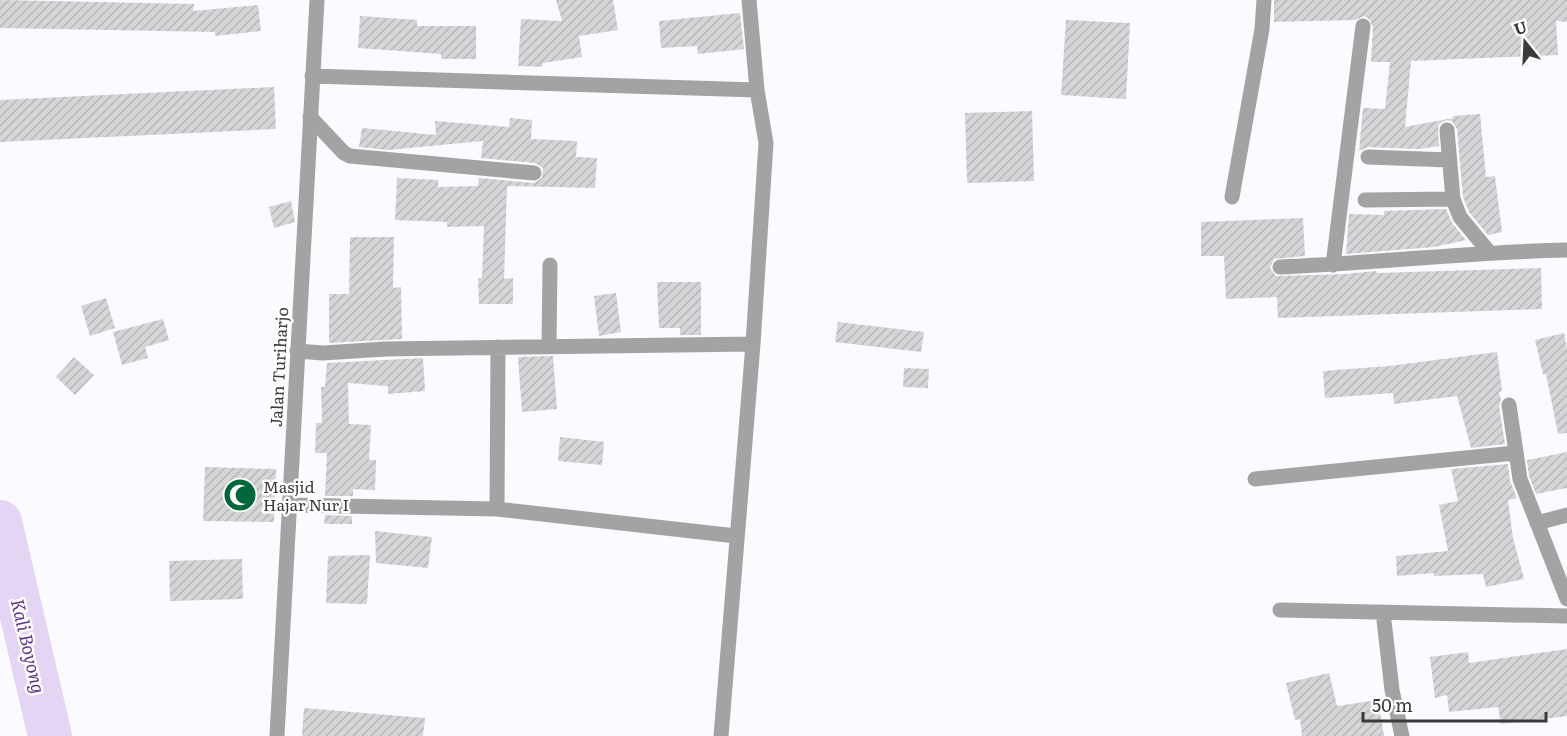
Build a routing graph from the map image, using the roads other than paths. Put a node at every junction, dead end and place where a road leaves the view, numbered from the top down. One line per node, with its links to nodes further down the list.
1 (317, 0): 5 (street, Jalan Turiharjo)
2 (748, 0): 6 (street)
3 (1264, 0): 12 (street)
4 (1363, 26): 18 (street)
5 (312, 76): 6 (street); 7 (street, Jalan Turiharjo)
6 (757, 90): 20 (street)
7 (310, 117): 11 (street); 23 (street, Jalan Turiharjo)
8 (1447, 130): 10 (street)
9 (1368, 157): 10 (street)
10 (1449, 160): 13 (street)
11 (534, 173)
12 (1232, 197)
13 (1454, 199): 14 (street); 16 (street)
14 (1365, 200)
15 (1567, 250): 16 (street)
16 (1488, 252): 18 (street)
17 (550, 265): 21 (street)
18 (1332, 265): 19 (street)
19 (1280, 267)
20 (753, 344): 21 (street); 31 (street)
21 (549, 346): 22 (street)
22 (498, 347): 23 (street); 28 (street)
23 (297, 351): 27 (street, Jalan Turiharjo)
24 (1509, 405): 25 (street)
25 (1515, 453): 26 (street); 30 (street)
26 (1255, 479)
27 (289, 504): 28 (street); 36 (street, Jalan Turiharjo)
28 (497, 509): 31 (street)
29 (1567, 514): 30 (street)
30 (1537, 523): 32 (street)
31 (736, 536): 37 (street)
32 (1567, 599)
33 (1280, 610): 34 (street)
34 (1383, 612): 35 (street); 38 (street)
35 (1567, 616)
36 (277, 736)
37 (721, 736)
38 (1402, 736)

